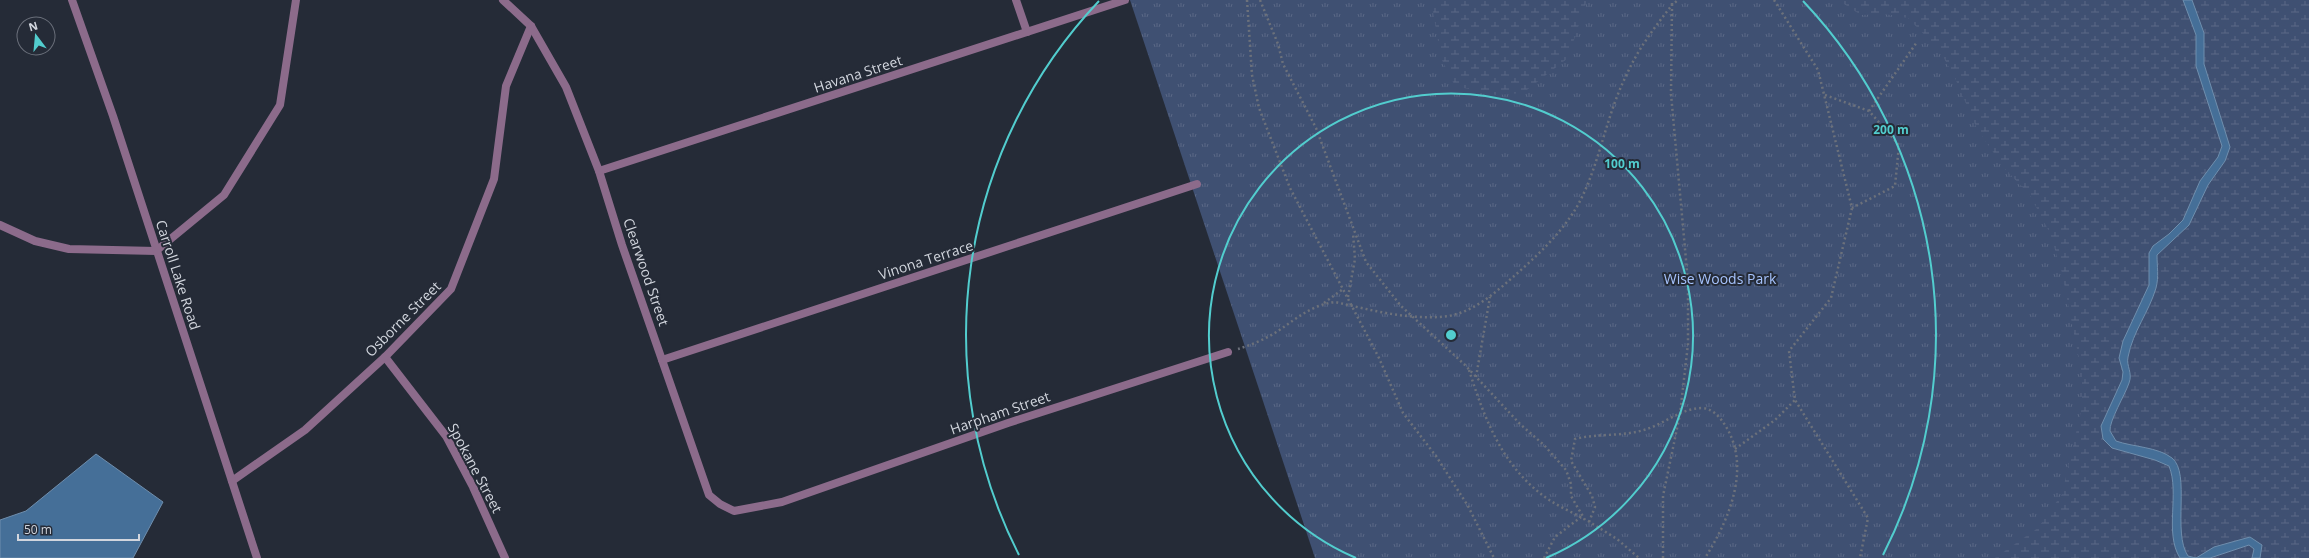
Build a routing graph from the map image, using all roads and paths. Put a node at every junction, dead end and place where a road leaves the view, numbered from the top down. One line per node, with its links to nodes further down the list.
1 (72, 0): 22 (street, Carroll Lake Road)
2 (296, 0): 22 (street)
3 (503, 0): 12 (street, Clearwood Street)
4 (1016, 0): 13 (street)
5 (1125, 0): 13 (street, Havana Street)
6 (1247, 0): 23 (path)
7 (1260, 0): 21 (path)
8 (1672, 0): 11 (path)
9 (1678, 0): 11 (path)
10 (1774, 0): 15 (path)
11 (1672, 5): 24 (path); 35 (path)
12 (532, 26): 17 (street, Clearwood Street); 30 (street, Osborne Street)
13 (1027, 32): 17 (street, Havana Street)
14 (1917, 42): 16 (path)
15 (1824, 95): 16 (path); 19 (path)
16 (1869, 111): 19 (path)
17 (600, 171): 31 (street, Clearwood Street)
18 (1197, 184): 31 (street, Vinona Terrace)
19 (1852, 208): 34 (path)
20 (0, 225): 22 (street)
21 (1352, 229): 25 (path); 28 (path)
22 (156, 251): 37 (street, Carroll Lake Road)
23 (1343, 289): 25 (path); 26 (path)
24 (1490, 296): 28 (path); 33 (path)
25 (1348, 298): 27 (path)
26 (1323, 304): 27 (path); 29 (path)
27 (1352, 306): 28 (path); 44 (path)
28 (1413, 316): 32 (path)
29 (1228, 352): 38 (street, Harpham Street)
30 (385, 357): 37 (street, Osborne Street); 43 (street, Spokane Street)
31 (662, 360): 38 (street, Clearwood Street)
32 (1469, 370): 33 (path); 39 (path)
33 (1476, 377): 40 (path)
34 (1795, 400): 36 (path); 49 (path)
35 (1680, 414): 36 (path); 41 (path); 47 (path)
36 (1735, 449): 48 (path)
37 (232, 481): 42 (street, Carroll Lake Road)
38 (782, 502)
39 (1582, 518): 40 (path); 45 (path)
40 (1585, 520): 41 (path)
41 (1589, 522): 46 (path)
42 (258, 558)
43 (505, 558)
44 (1494, 558)
45 (1544, 558)
46 (1640, 558)
47 (1663, 558)
48 (1705, 558)
49 (1860, 558)

